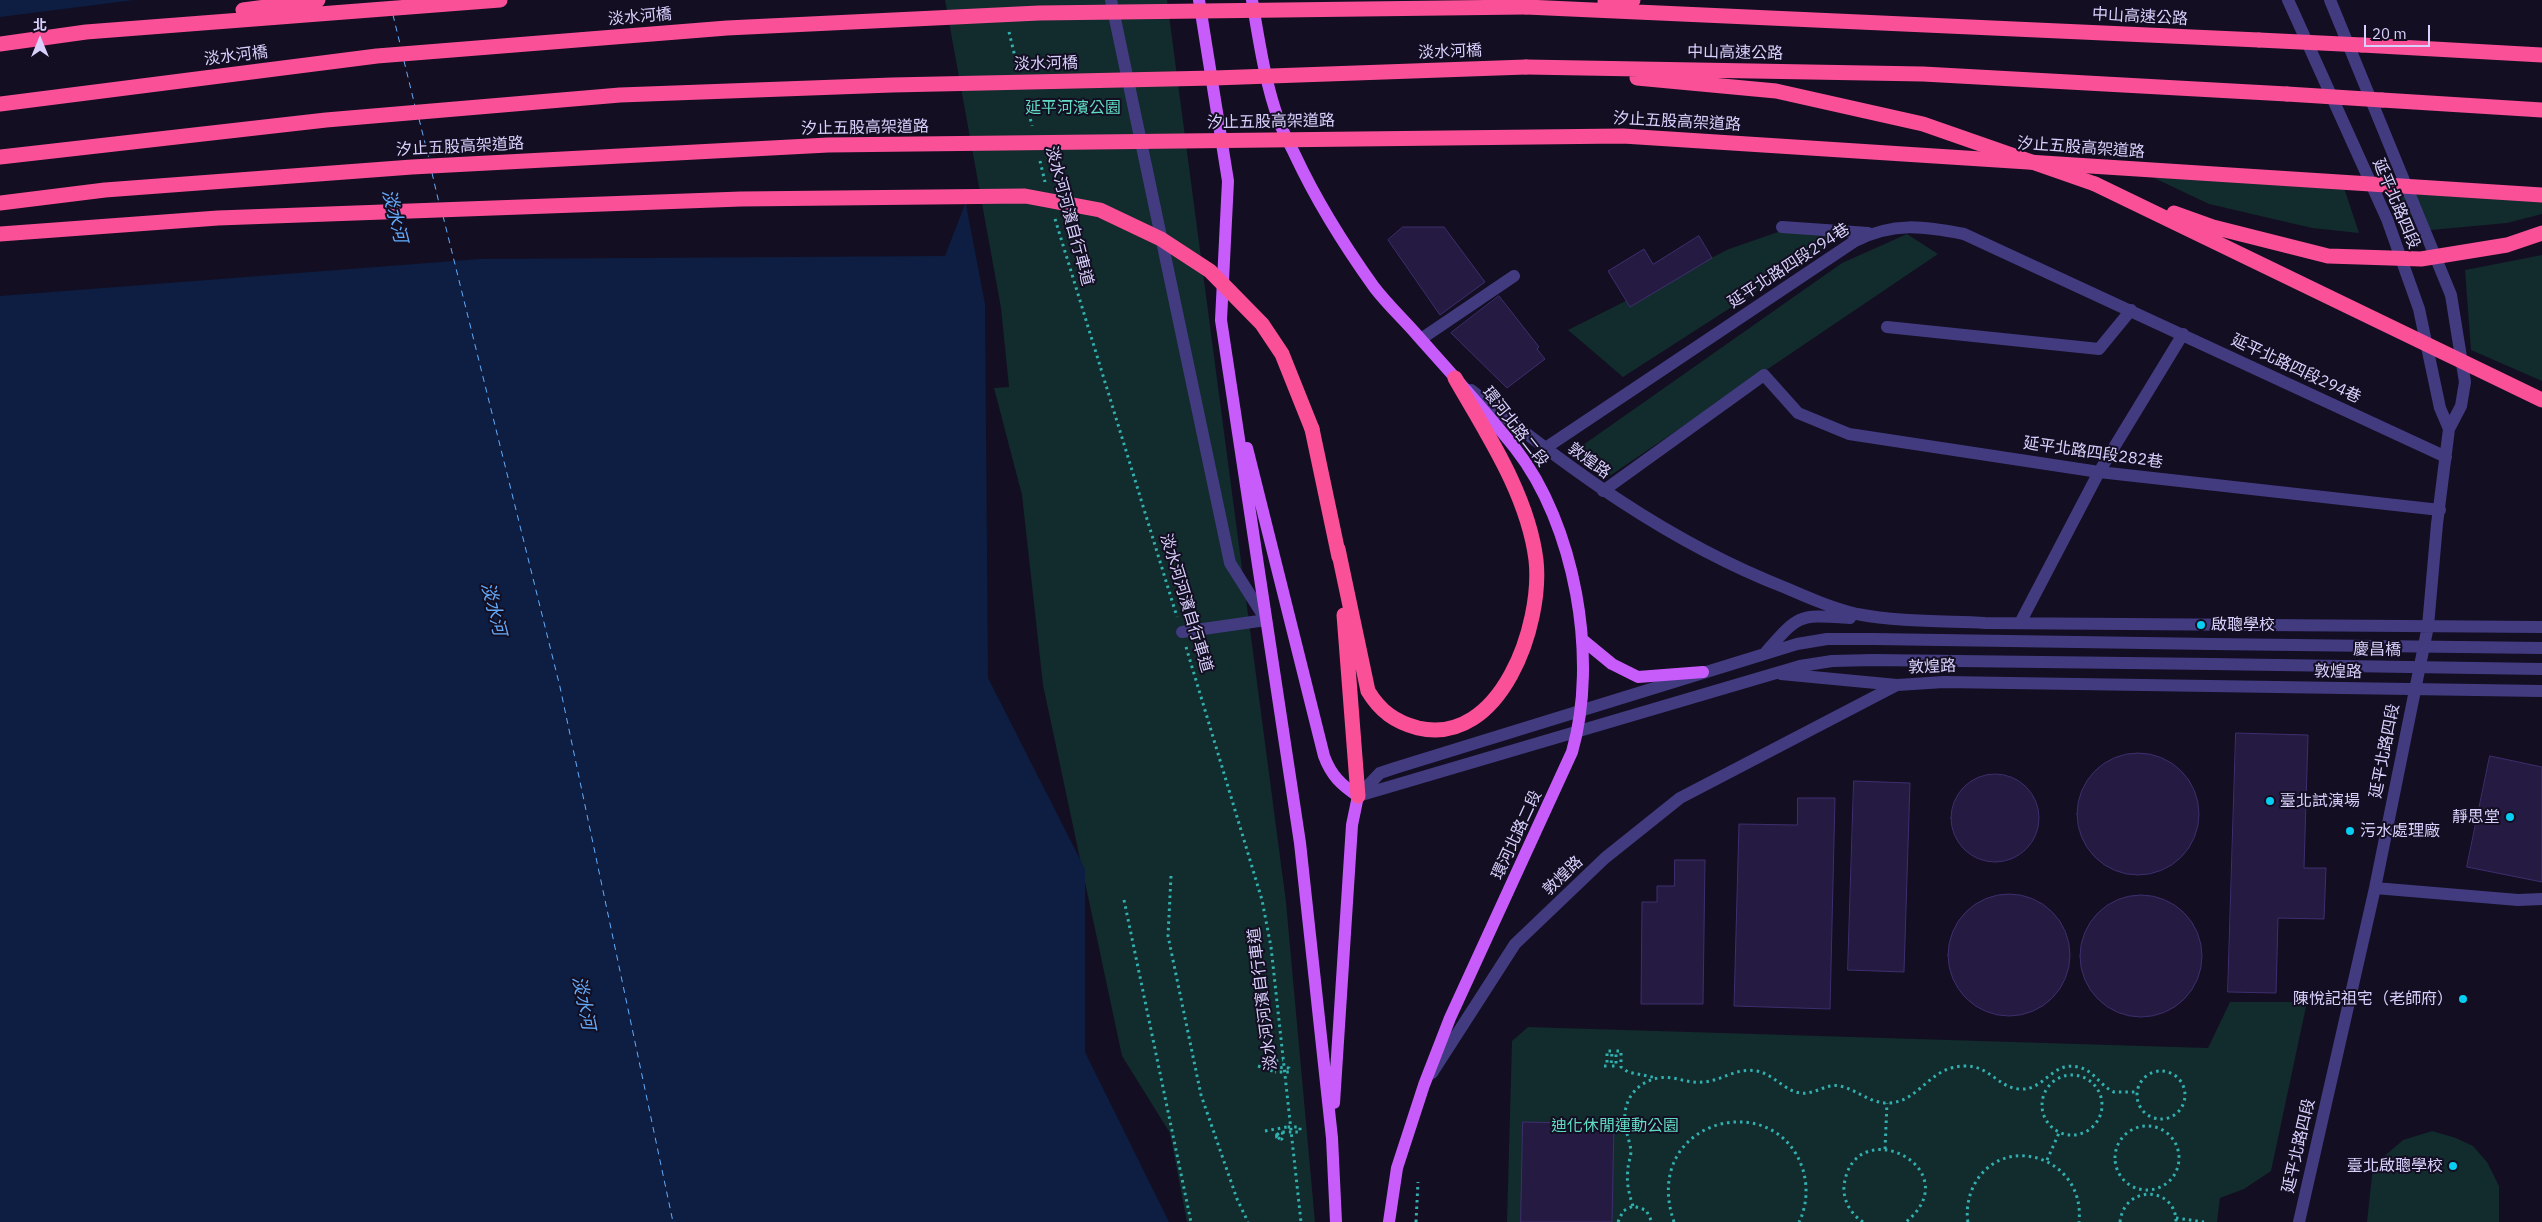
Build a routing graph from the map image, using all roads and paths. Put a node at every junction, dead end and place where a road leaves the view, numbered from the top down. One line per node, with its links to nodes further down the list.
1 (318, 0): 11 (highway)
2 (500, 0): 11 (highway)
3 (1111, 0): 46 (street)
4 (1199, 0): 36 (main road)
5 (1252, 0): 35 (main road, 環河北路二段)
6 (1633, 0): 9 (highway)
7 (2288, 0): 39 (street, 延平北路四段)
8 (2330, 0): 39 (street, 延平北路四段)
9 (1526, 7): 13 (highway, 中山高速公路, bridge); 17 (highway, 淡水河橋, bridge)
10 (1008, 29): 15 (path)
11 (86, 32): 12 (highway)
12 (0, 44)
13 (2542, 55)
14 (1526, 66): 18 (highway, 中山高速公路, bridge); 21 (highway, 淡水河橋, bridge); 23 (highway)
15 (1018, 68)
16 (1025, 97): 19 (path, 淡水河河濱自行車道)
17 (0, 104)
18 (2542, 110)
19 (1034, 136)
20 (1039, 155): 22 (path, 淡水河河濱自行車道)
21 (0, 157)
22 (1046, 184)
23 (2095, 184): 28 (highway, bridge); 38 (highway, bridge)
24 (2542, 194): 25 (highway, 汐止五股高架道路, bridge)
25 (0, 204)
26 (1053, 214): 51 (path, 淡水河河濱自行車道)
27 (1782, 227): 30 (street)
28 (2542, 233)
29 (0, 234): 45 (highway, bridge)
30 (1870, 234): 32 (street, 延平北路四段294巷); 40 (street, 延平北路四段294巷)
31 (1514, 276): 35 (street)
32 (2132, 310): 33 (street); 34 (street, 延平北路四段294巷)
33 (1887, 327)
34 (2183, 334): 41 (street, 延平北路四段294巷); 42 (street)
35 (1421, 339): 37 (main road, 環河北路二段)
36 (1230, 377): 46 (main road); 63 (main road)
37 (1455, 378): 40 (street, 敦煌路); 45 (highway); 52 (main road, 環河北路二段)
38 (2542, 400)
39 (2450, 429): 41 (street, 延平北路四段)
40 (1544, 449): 43 (street, 敦煌路)
41 (2446, 457): 44 (street, 延平北路四段)
42 (2099, 472): 43 (street, 延平北路四段282巷); 44 (street, 延平北路四段282巷); 48 (street)
43 (1603, 491): 47 (street, 敦煌路)
44 (2440, 510): 49 (street, 延平北路四段)
45 (1338, 550): 63 (highway)
46 (1266, 620): 51 (street); 80 (main road)
47 (1915, 620): 48 (street, 敦煌路); 54 (street)
48 (2020, 624): 49 (street, 敦煌路)
49 (2428, 626): 50 (street, 敦煌路); 59 (street, 延平北路四段)
50 (2542, 627)
51 (1182, 632): 68 (path, 淡水河河濱自行車道)
52 (1584, 641): 56 (main road); 61 (main road, 環河北路二段)
53 (2542, 648): 54 (street, 慶昌橋, bridge)
54 (1766, 652): 56 (street, 慶昌橋)
55 (2542, 669): 57 (street, 慶昌橋, bridge)
56 (1703, 672): 61 (street, 慶昌橋)
57 (1771, 673): 58 (street); 62 (street, 慶昌橋)
58 (1897, 685): 59 (street, 敦煌路); 72 (street, 敦煌路)
59 (2413, 690): 60 (street, 敦煌路); 65 (street, 延平北路四段)
60 (2542, 691)
61 (1581, 710): 62 (main road, 環河北路二段); 63 (street, 慶昌橋)
62 (1578, 730): 63 (street, 慶昌橋); 72 (main road, 環河北路二段)
63 (1358, 796): 80 (main road)
64 (1171, 876): 90 (path)
65 (2375, 888): 66 (street); 105 (street, 延平北路四段)
66 (2542, 899)
67 (1124, 900): 89 (path)
68 (1283, 1060): 69 (path, bridge); 82 (path, 淡水河河濱自行車道)
69 (1258, 1066)
70 (1604, 1066): 71 (path)
71 (1657, 1078): 74 (path); 87 (path)
72 (1424, 1085): 93 (main road, 環河北路二段)
73 (2136, 1092): 74 (path); 75 (path); 75 (path)
74 (1887, 1103): 83 (path)
75 (2154, 1118): 76 (path)
76 (2153, 1127): 86 (path); 86 (path)
77 (1265, 1131): 78 (path, bridge)
78 (1280, 1132): 81 (path, bridge); 81 (path, bridge)
79 (2059, 1133): 79 (path); 84 (path)
80 (1332, 1138): 92 (main road)
81 (1280, 1139): 82 (path)
82 (1292, 1139): 91 (path, 淡水河河濱自行車道)
83 (1885, 1149): 99 (path); 100 (path)
84 (2047, 1160): 101 (path); 102 (path)
85 (1418, 1182): 94 (path)
86 (2145, 1192): 88 (path); 103 (path)
87 (1633, 1206): 95 (path); 96 (path)
88 (2176, 1220): 104 (path)
89 (1191, 1222)
90 (1248, 1222)
91 (1301, 1222)
92 (1336, 1222)
93 (1388, 1222)
94 (1416, 1222)
95 (1618, 1222)
96 (1652, 1222)
97 (1674, 1222): 98 (path)
98 (1799, 1222)
99 (1863, 1222)
100 (1906, 1222)
101 (1968, 1222)
102 (2079, 1222)
103 (2120, 1222)
104 (2204, 1222)
105 (2299, 1222)

